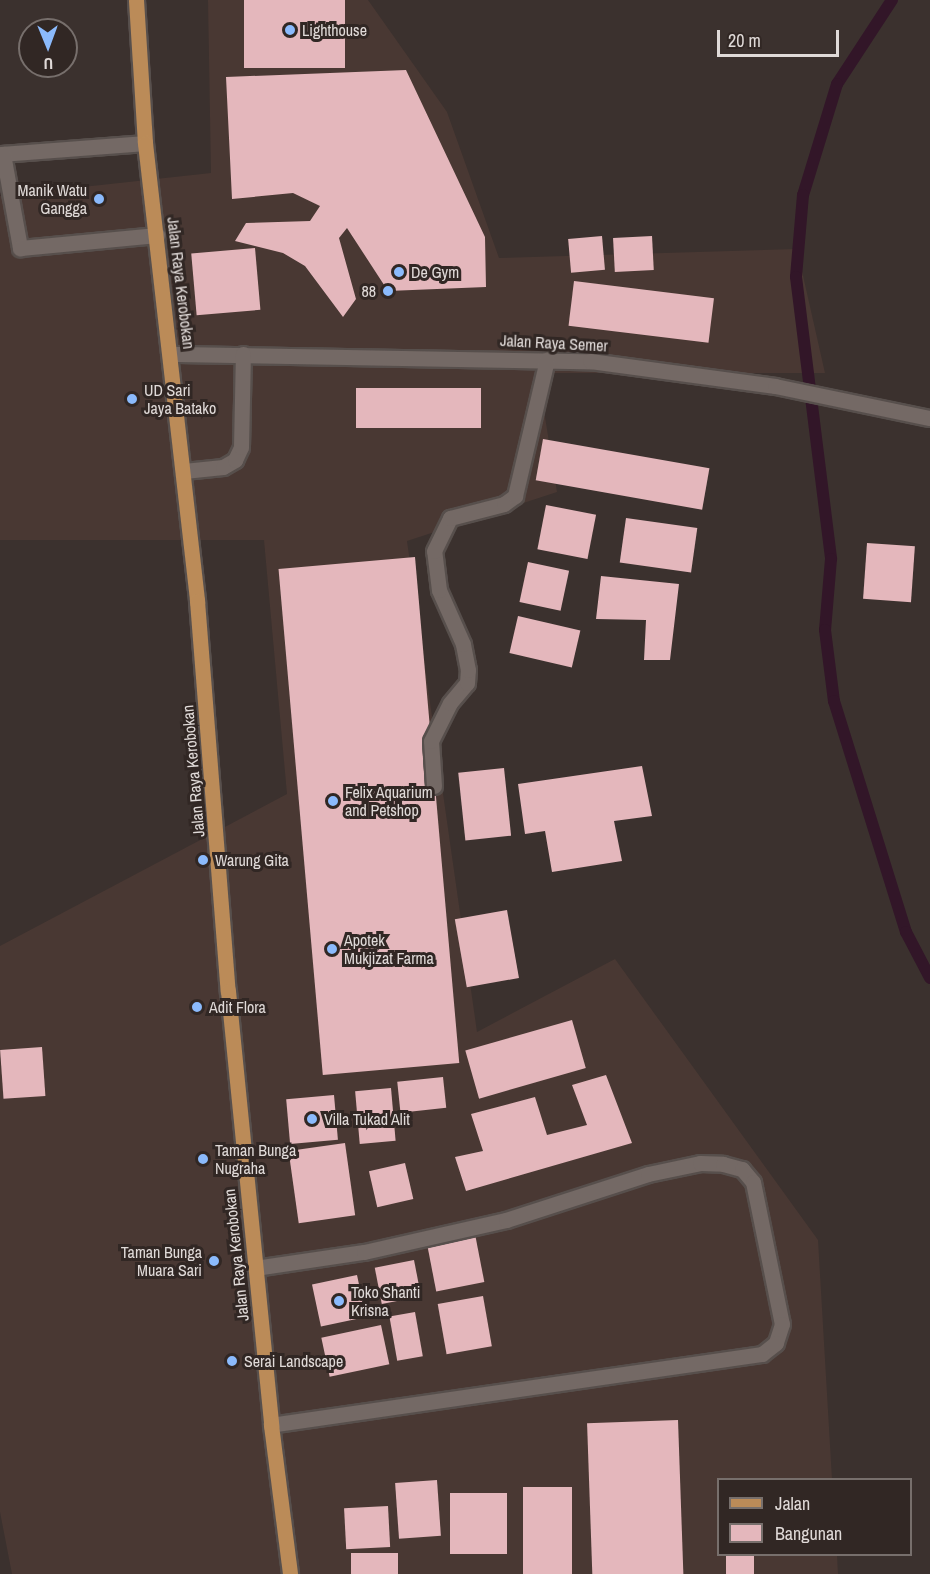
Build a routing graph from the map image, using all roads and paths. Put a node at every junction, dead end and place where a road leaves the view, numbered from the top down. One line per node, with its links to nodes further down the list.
1 (135, 0): 2 (main road, Jalan Raya Kerobokan)
2 (145, 143): 3 (street); 4 (main road, Jalan Raya Kerobokan)
3 (1, 154): 4 (street)
4 (157, 235): 5 (main road, Jalan Raya Kerobokan)
5 (172, 354): 6 (street, Jalan Raya Semer); 9 (main road, Jalan Raya Kerobokan)
6 (243, 354): 7 (street, Jalan Raya Semer); 9 (street)
7 (547, 360): 8 (street, Jalan Raya Semer); 10 (street)
8 (930, 418)
9 (184, 471): 11 (main road, Jalan Raya Kerobokan)
10 (434, 786)
11 (255, 1268): 12 (main road, Jalan Raya Kerobokan); 12 (street)
12 (271, 1425): 13 (main road, Jalan Raya Kerobokan)
13 (290, 1574)

